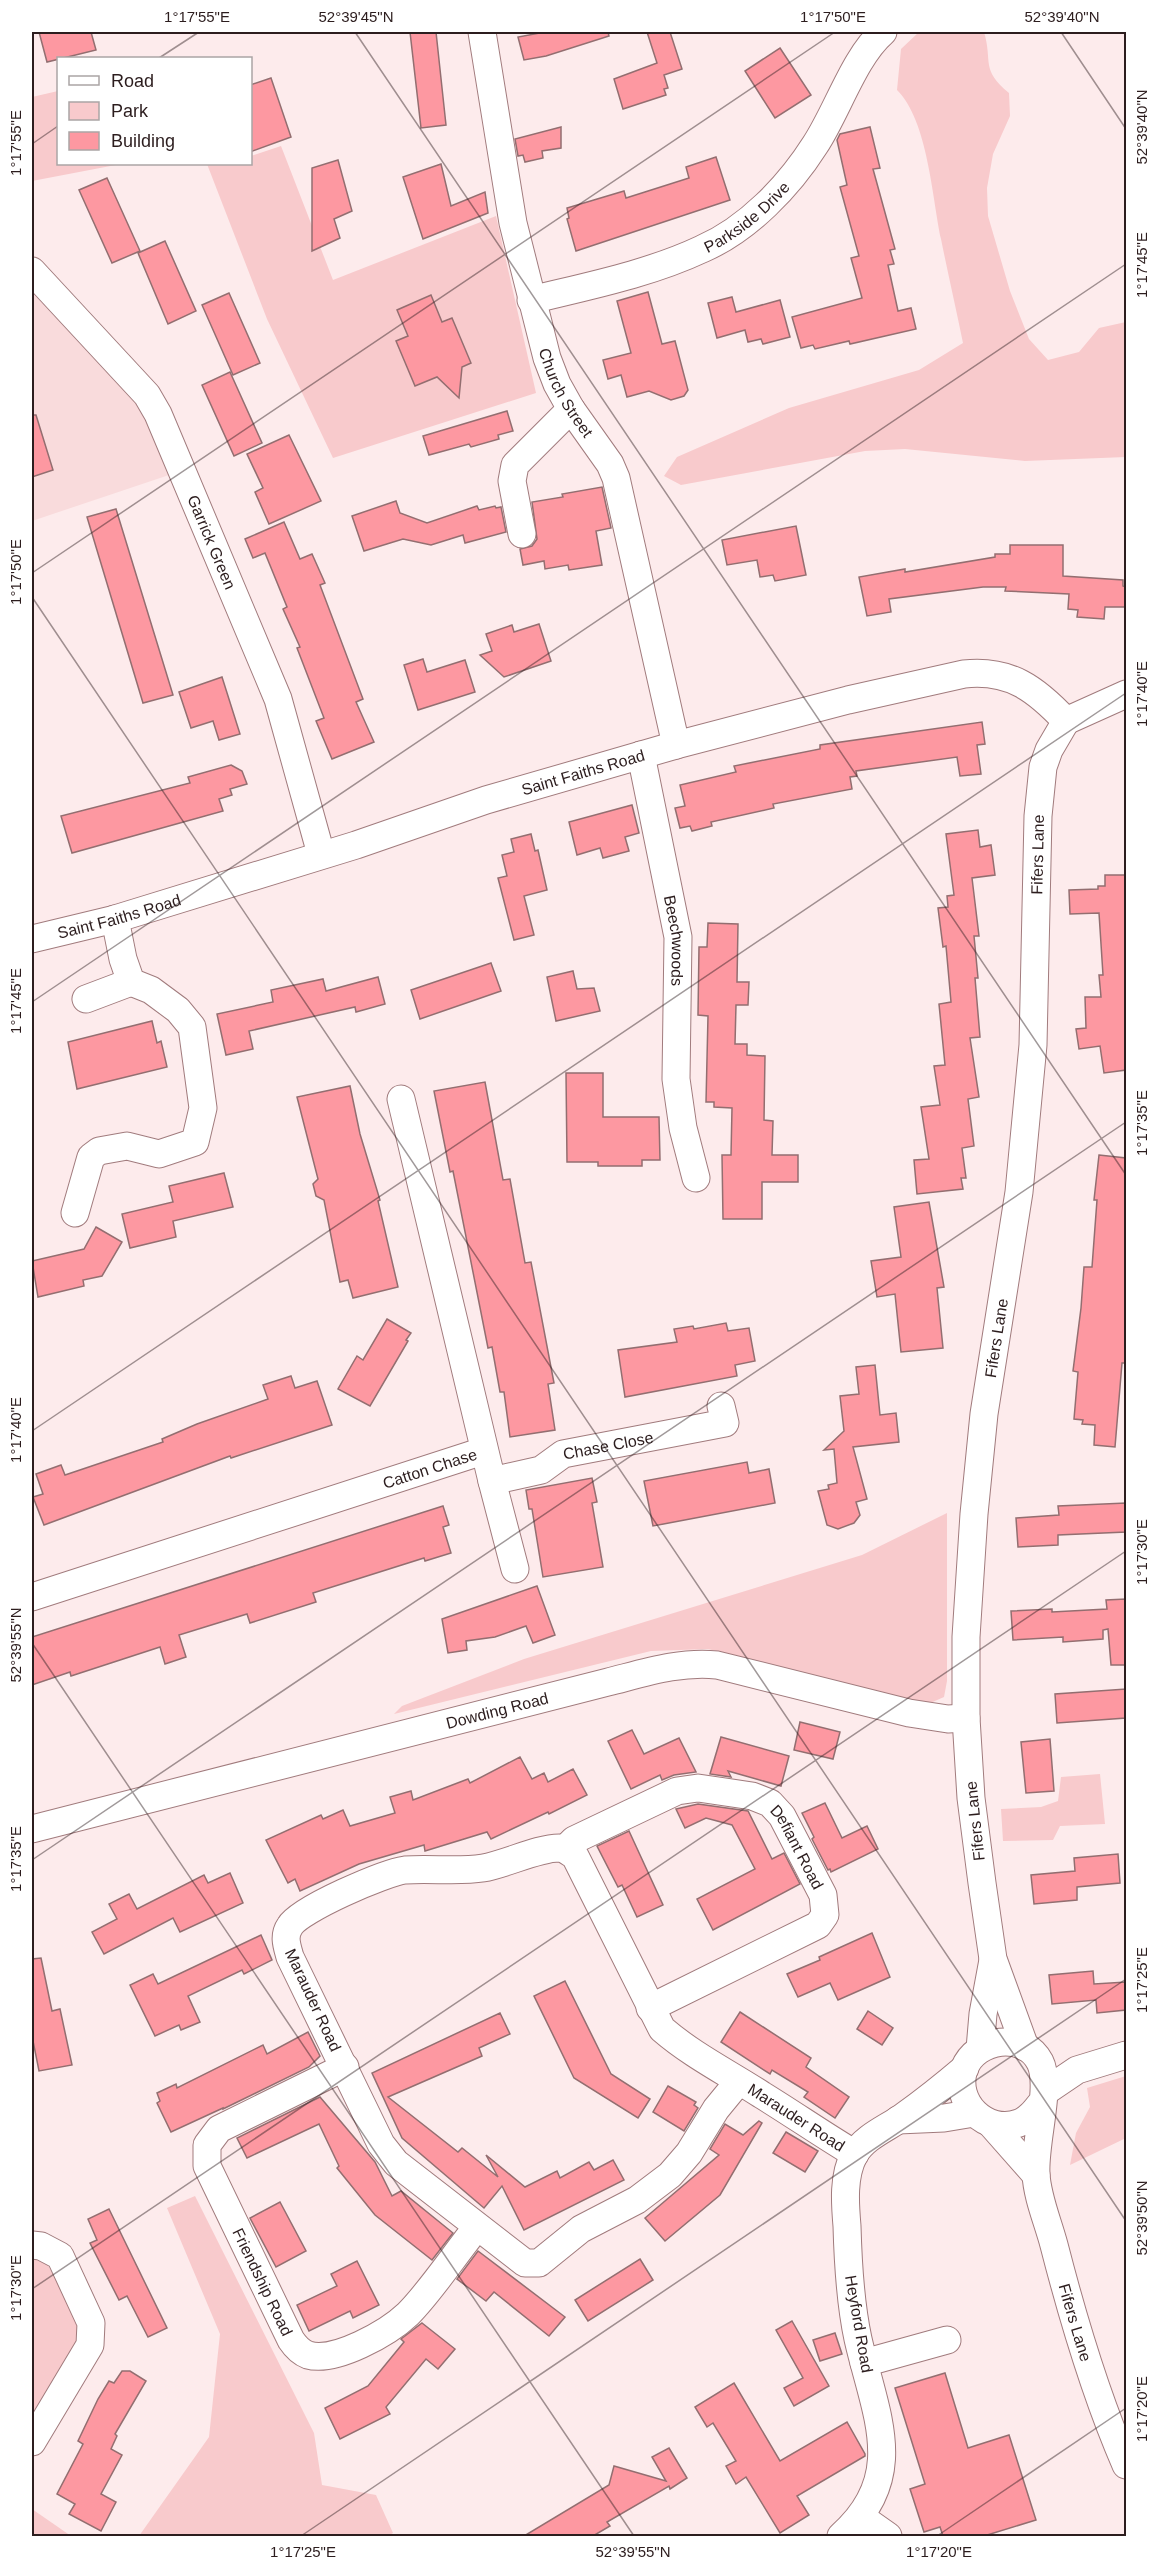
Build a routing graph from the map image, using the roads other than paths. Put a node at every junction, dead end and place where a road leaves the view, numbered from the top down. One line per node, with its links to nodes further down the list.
1 (482, 32): 4 (street, Church Street)
2 (883, 32): 4 (street, Parkside Drive)
3 (32, 271): 11 (street, Garrick Green)
4 (531, 300): 5 (street, Church Street)
5 (571, 409): 6 (street); 9 (street, Church Street)
6 (522, 534)
7 (1126, 694): 8 (street)
8 (1066, 721): 9 (street, Saint Faiths Road); 24 (street, Fifers Lane)
9 (676, 744): 10 (street, Saint Faiths Road)
10 (641, 755): 11 (street, Saint Faiths Road); 17 (street, Beechwoods)
11 (321, 854): 12 (street, Saint Faiths Road)
12 (115, 919): 13 (street, Saint Faiths Road); 14 (street)
13 (32, 939)
14 (131, 982): 15 (street); 18 (street)
15 (86, 999)
16 (401, 1099): 20 (street, Catton Chase)
17 (696, 1178)
18 (75, 1213)
19 (725, 1425): 21 (street, Chase Close)
20 (483, 1451): 21 (street); 23 (street, Catton Chase)
21 (492, 1481): 22 (street, Catton Chase)
22 (515, 1569)
23 (32, 1597)
24 (966, 1718): 25 (street, Dowding Road); 27 (street, Fifers Lane)
25 (32, 1829)
26 (566, 1849): 28 (street, Marauder Road); 28 (street, Defiant Road); 32 (street, Marauder Road)
27 (993, 1959): 29 (street, Fifers Lane); 31 (street, Fifers Lane)
28 (650, 2008): 34 (street, Marauder Road)
29 (1032, 2054): 31 (street); 33 (street); 35 (street, Fifers Lane)
30 (1126, 2055): 33 (street)
31 (972, 2058): 36 (street, Fifers Lane); 37 (street)
32 (345, 2067): 40 (street, Marauder Road); 40 (street, Friendship Road)
33 (1077, 2070): 35 (street)
34 (739, 2081): 38 (street, Marauder Road); 40 (street, Marauder Road)
35 (1044, 2097): 36 (street); 39 (street, Fifers Lane)
36 (982, 2118): 37 (street); 39 (street, Fifers Lane)
37 (898, 2120): 38 (street)
38 (855, 2154): 43 (street, Heyford Road)
39 (1036, 2175): 45 (street, Fifers Lane)
40 (477, 2227)
41 (32, 2245): 44 (street)
42 (947, 2340): 43 (street)
43 (864, 2363): 46 (street, Heyford Road)
44 (32, 2442)
45 (1126, 2464)
46 (861, 2517): 47 (street, Heyford Road); 48 (street)
47 (841, 2536)
48 (888, 2536)

